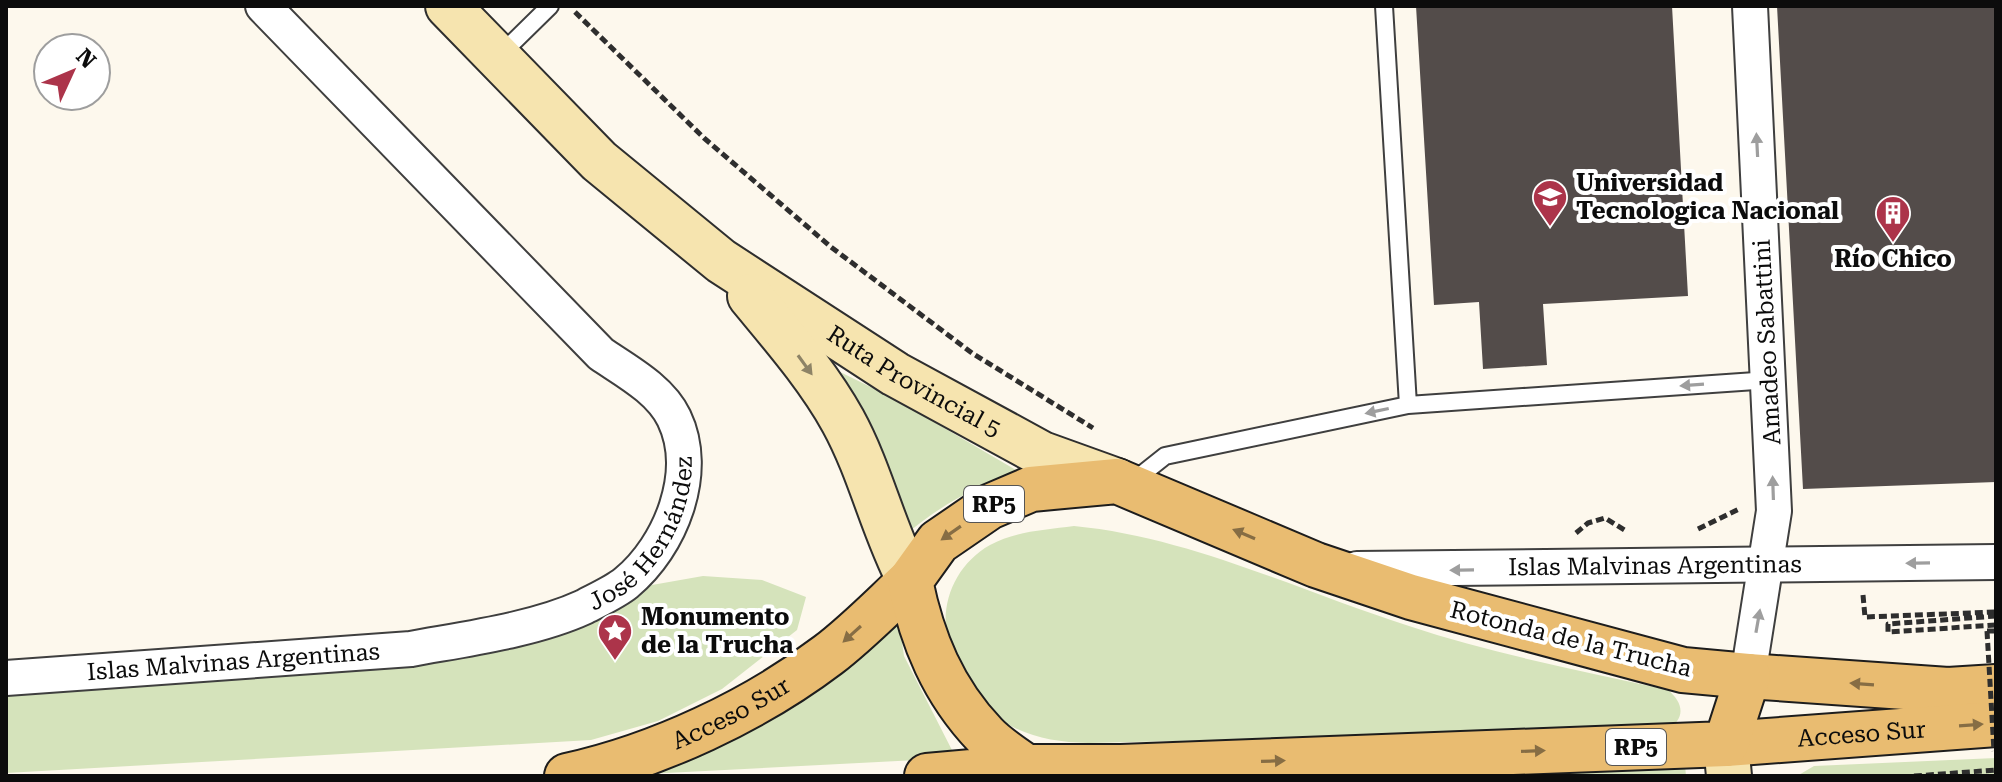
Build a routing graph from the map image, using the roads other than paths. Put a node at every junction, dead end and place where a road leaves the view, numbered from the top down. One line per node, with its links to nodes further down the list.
1 (263, 6): 15 (street, José Hernández)
2 (448, 6): 6 (main road, Ruta Provincial 5 / RP5)
3 (550, 6): 6 (lane)
4 (1384, 6): 9 (lane)
5 (1750, 6): 8 (street, Amadeo Sabattini, one-way to 5)
6 (497, 58): 7 (main road, Ruta Provincial 5 / RP5)
7 (721, 261): 10 (main road, Ruta Provincial 5 / RP5); 14 (main road, Ruta Provincial 5 / RP5, one-way to 14)
8 (1770, 380): 9 (lane, one-way to 9); 13 (street, Amadeo Sabattini, one-way to 8)
9 (1408, 405): 10 (lane, one-way to 10)
10 (1123, 483): 12 (main road, Rotonda de la Trucha / RP5, one-way to 10); 14 (main road, Rotonda de la Trucha / RP5, one-way to 14)
11 (1996, 562): 13 (street, Islas Malvinas Argentinas, one-way to 13)
12 (1316, 565): 13 (street, Islas Malvinas Argentinas, one-way to 12); 16 (main road, Rotonda de la Trucha / RP5)
13 (1768, 566): 16 (street, Amadeo Sabattini, one-way to 13)
14 (910, 581): 21 (main road, RP5); 22 (main road, Acceso Sur, one-way to 22)
15 (460, 640): 17 (street, Islas Malvinas Argentinas)
16 (1748, 676): 18 (main road, Acceso Sur / RP5, one-way to 16); 20 (main road)
17 (6, 678)
18 (1996, 687)
19 (1995, 737): 20 (main road, Acceso Sur / RP5, one-way to 19)
20 (1728, 760): 21 (main road, RP5, one-way to 20)
21 (1033, 772): 23 (main road)
22 (567, 776)
23 (927, 776)

